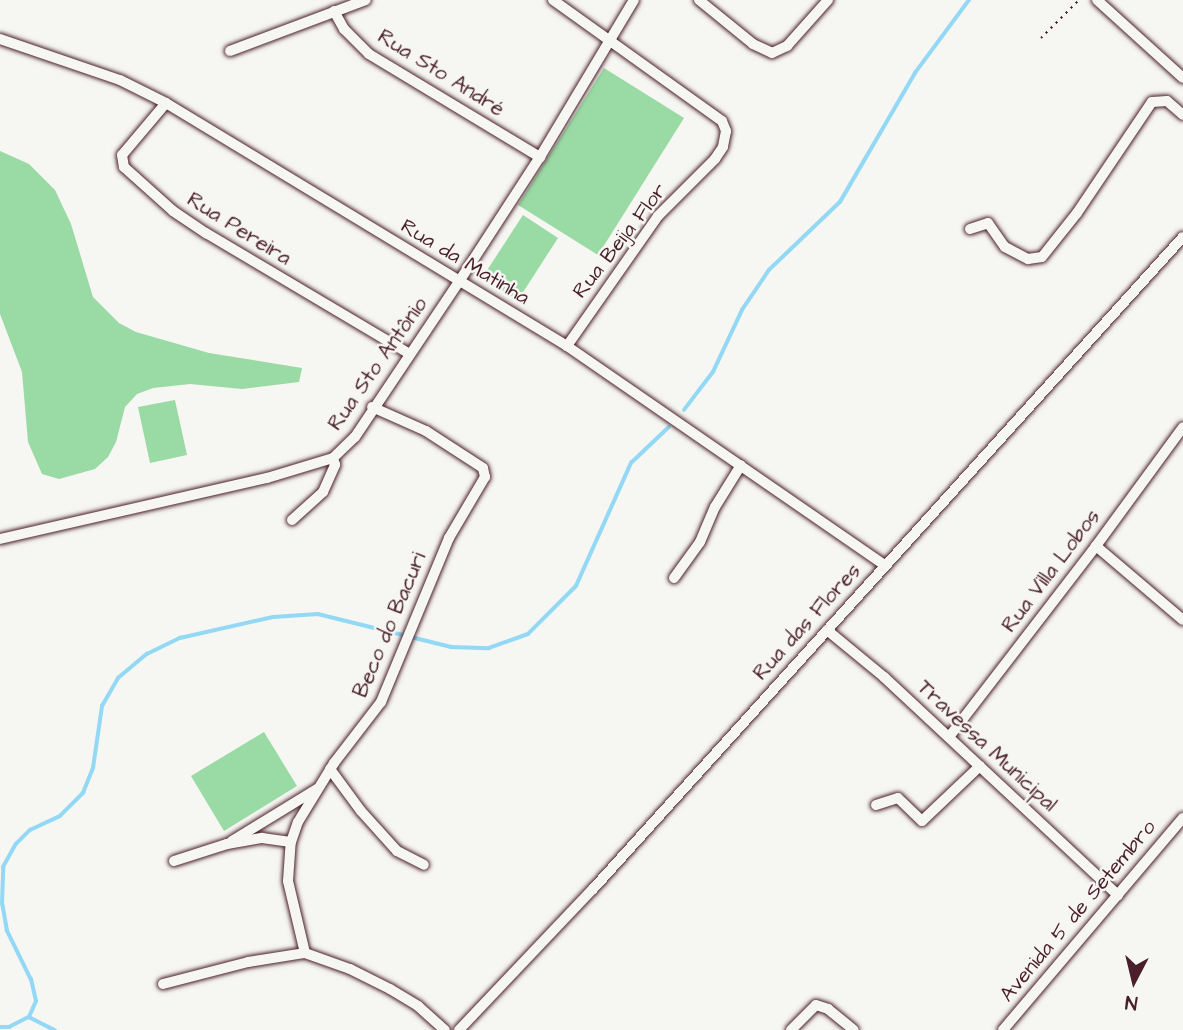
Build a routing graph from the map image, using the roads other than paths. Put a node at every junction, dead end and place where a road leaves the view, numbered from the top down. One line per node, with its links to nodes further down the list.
1 (366, 0): 7 (street)
2 (553, 0): 8 (street)
3 (634, 0): 8 (street, Rua Sto Antônio)
4 (699, 0): 5 (street)
5 (828, 0)
6 (1097, 0): 11 (street)
7 (334, 11): 10 (street); 14 (street, Rua Sto André)
8 (609, 37): 14 (street, Rua Sto Antônio); 18 (street, Rua Beija Flor)
9 (0, 39): 12 (street, Rua da Matinha)
10 (230, 51)
11 (1183, 78)
12 (166, 103): 17 (street, Rua da Matinha); 19 (street, Rua Pereira)
13 (1183, 115): 15 (street)
14 (540, 157): 17 (street, Rua Sto Antônio)
15 (970, 229)
16 (1183, 237): 27 (street, Rua das Flores)
17 (460, 281): 18 (street, Rua da Matinha); 19 (street, Rua Sto Antônio)
18 (567, 345): 23 (street, Rua da Matinha)
19 (410, 354): 20 (street, Rua Sto Antônio)
20 (372, 407): 22 (street, Rua Sto Antônio); 33 (street, Beco do Bacuri)
21 (1181, 435): 26 (street, Rua Villa Lobos)
22 (333, 457): 24 (street); 25 (street, Rua Sto Antônio)
23 (741, 465): 27 (street, Rua da Matinha); 28 (street)
24 (292, 520)
25 (0, 539)
26 (1096, 546): 29 (street); 31 (street, Rua Villa Lobos)
27 (884, 565): 30 (street, Rua das Flores)
28 (674, 578)
29 (1183, 620)
30 (827, 629): 31 (street, Travessa Municipal); 45 (street, Rua das Flores)
31 (949, 737): 32 (street, Travessa Municipal)
32 (980, 765): 35 (street); 41 (street, Travessa Municipal)
33 (330, 769): 34 (street, Beco do Bacuri); 40 (street)
34 (319, 787): 37 (street, Beco do Bacuri); 38 (street)
35 (876, 805)
36 (1183, 818): 41 (street, Avenida 5 de Setembro)
37 (291, 842): 38 (street); 42 (street, Beco do Bacuri)
38 (227, 844): 39 (street)
39 (174, 861)
40 (424, 865)
41 (1118, 895): 48 (street, Avenida 5 de Setembro)
42 (305, 953): 43 (street); 44 (street)
43 (163, 984)
44 (446, 1030)
45 (459, 1030)
46 (791, 1030): 47 (street)
47 (854, 1030)
48 (1003, 1030)

